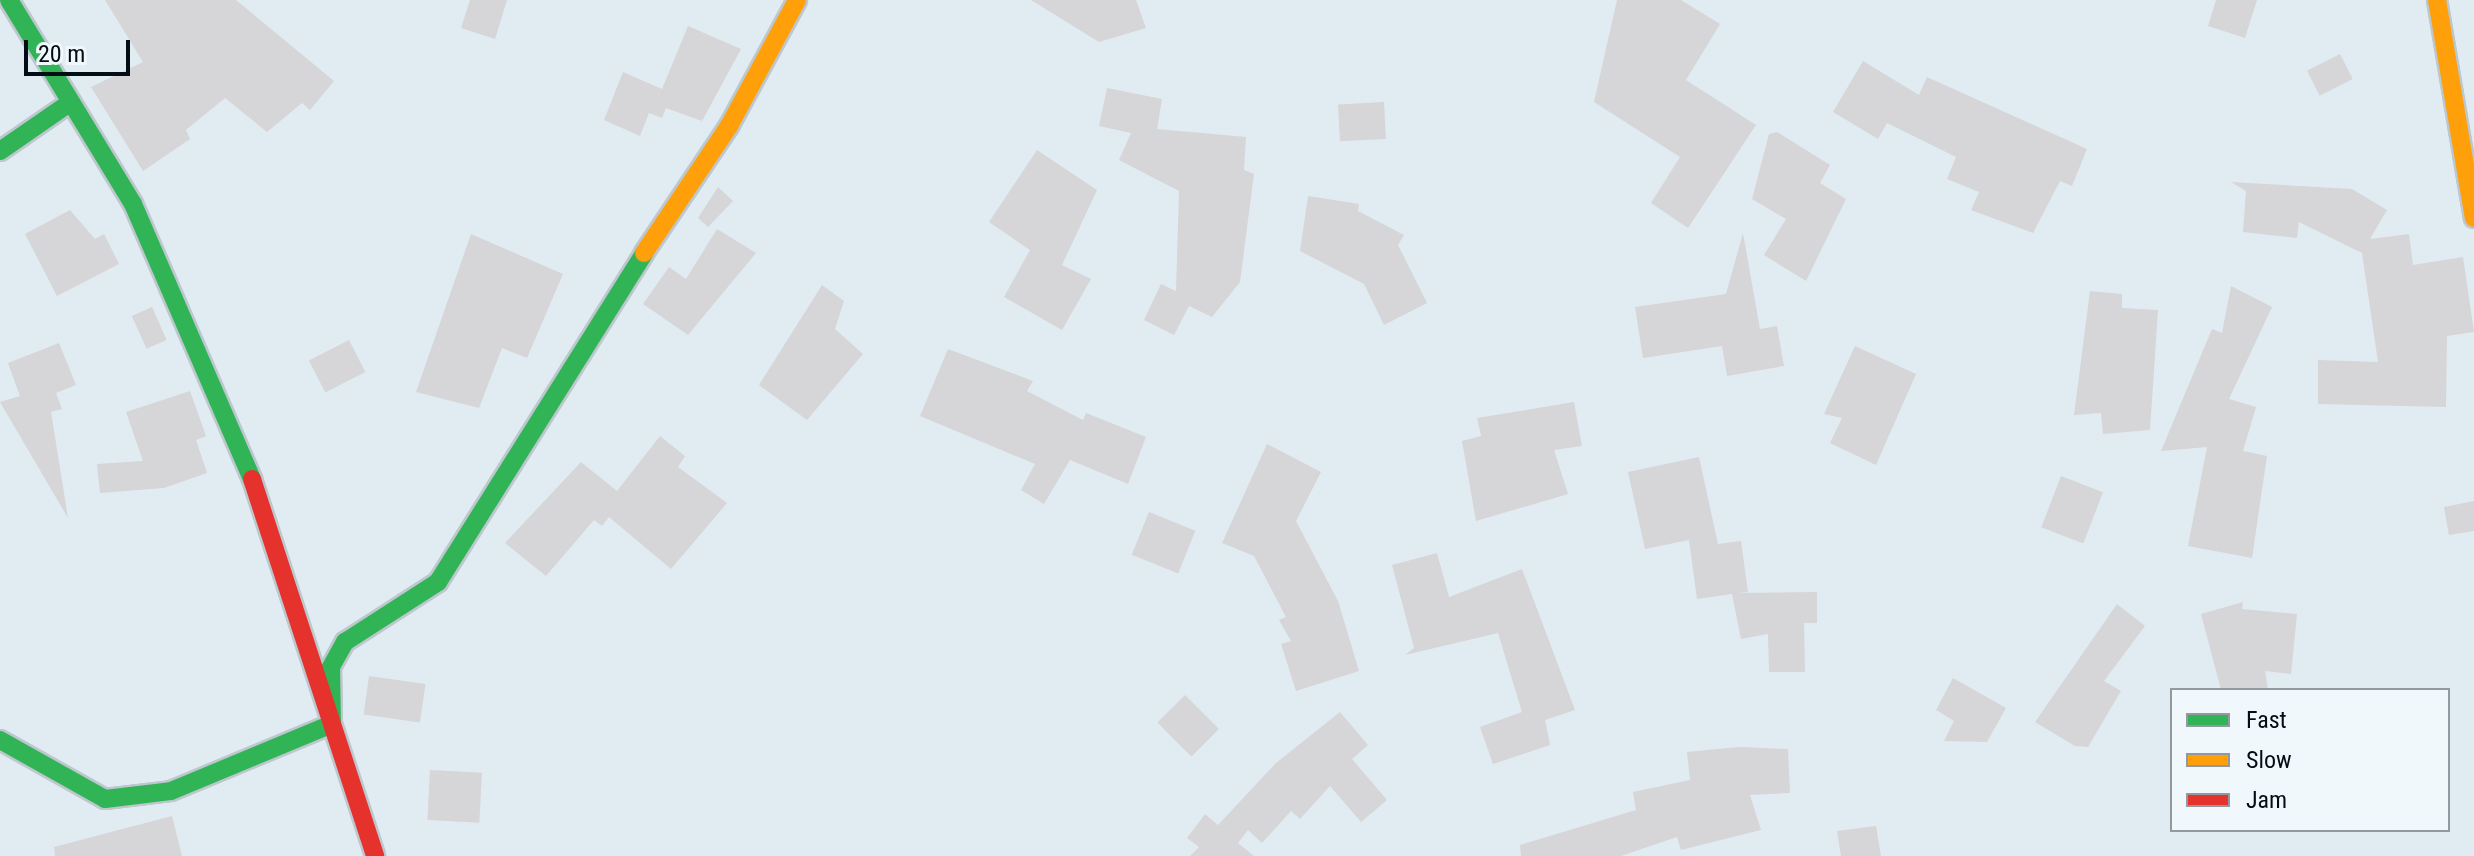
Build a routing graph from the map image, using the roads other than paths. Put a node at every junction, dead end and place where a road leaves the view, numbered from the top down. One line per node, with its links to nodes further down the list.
1 (9, 0): 6 (street)
2 (797, 0): 9 (street)
3 (2423, 0): 4 (street)
4 (2439, 8): 5 (street); 8 (street)
5 (2463, 29)
6 (71, 102): 7 (street); 9 (street)
7 (0, 151)
8 (2474, 218)
9 (332, 724): 10 (street); 11 (street)
10 (0, 740)
11 (375, 856)

